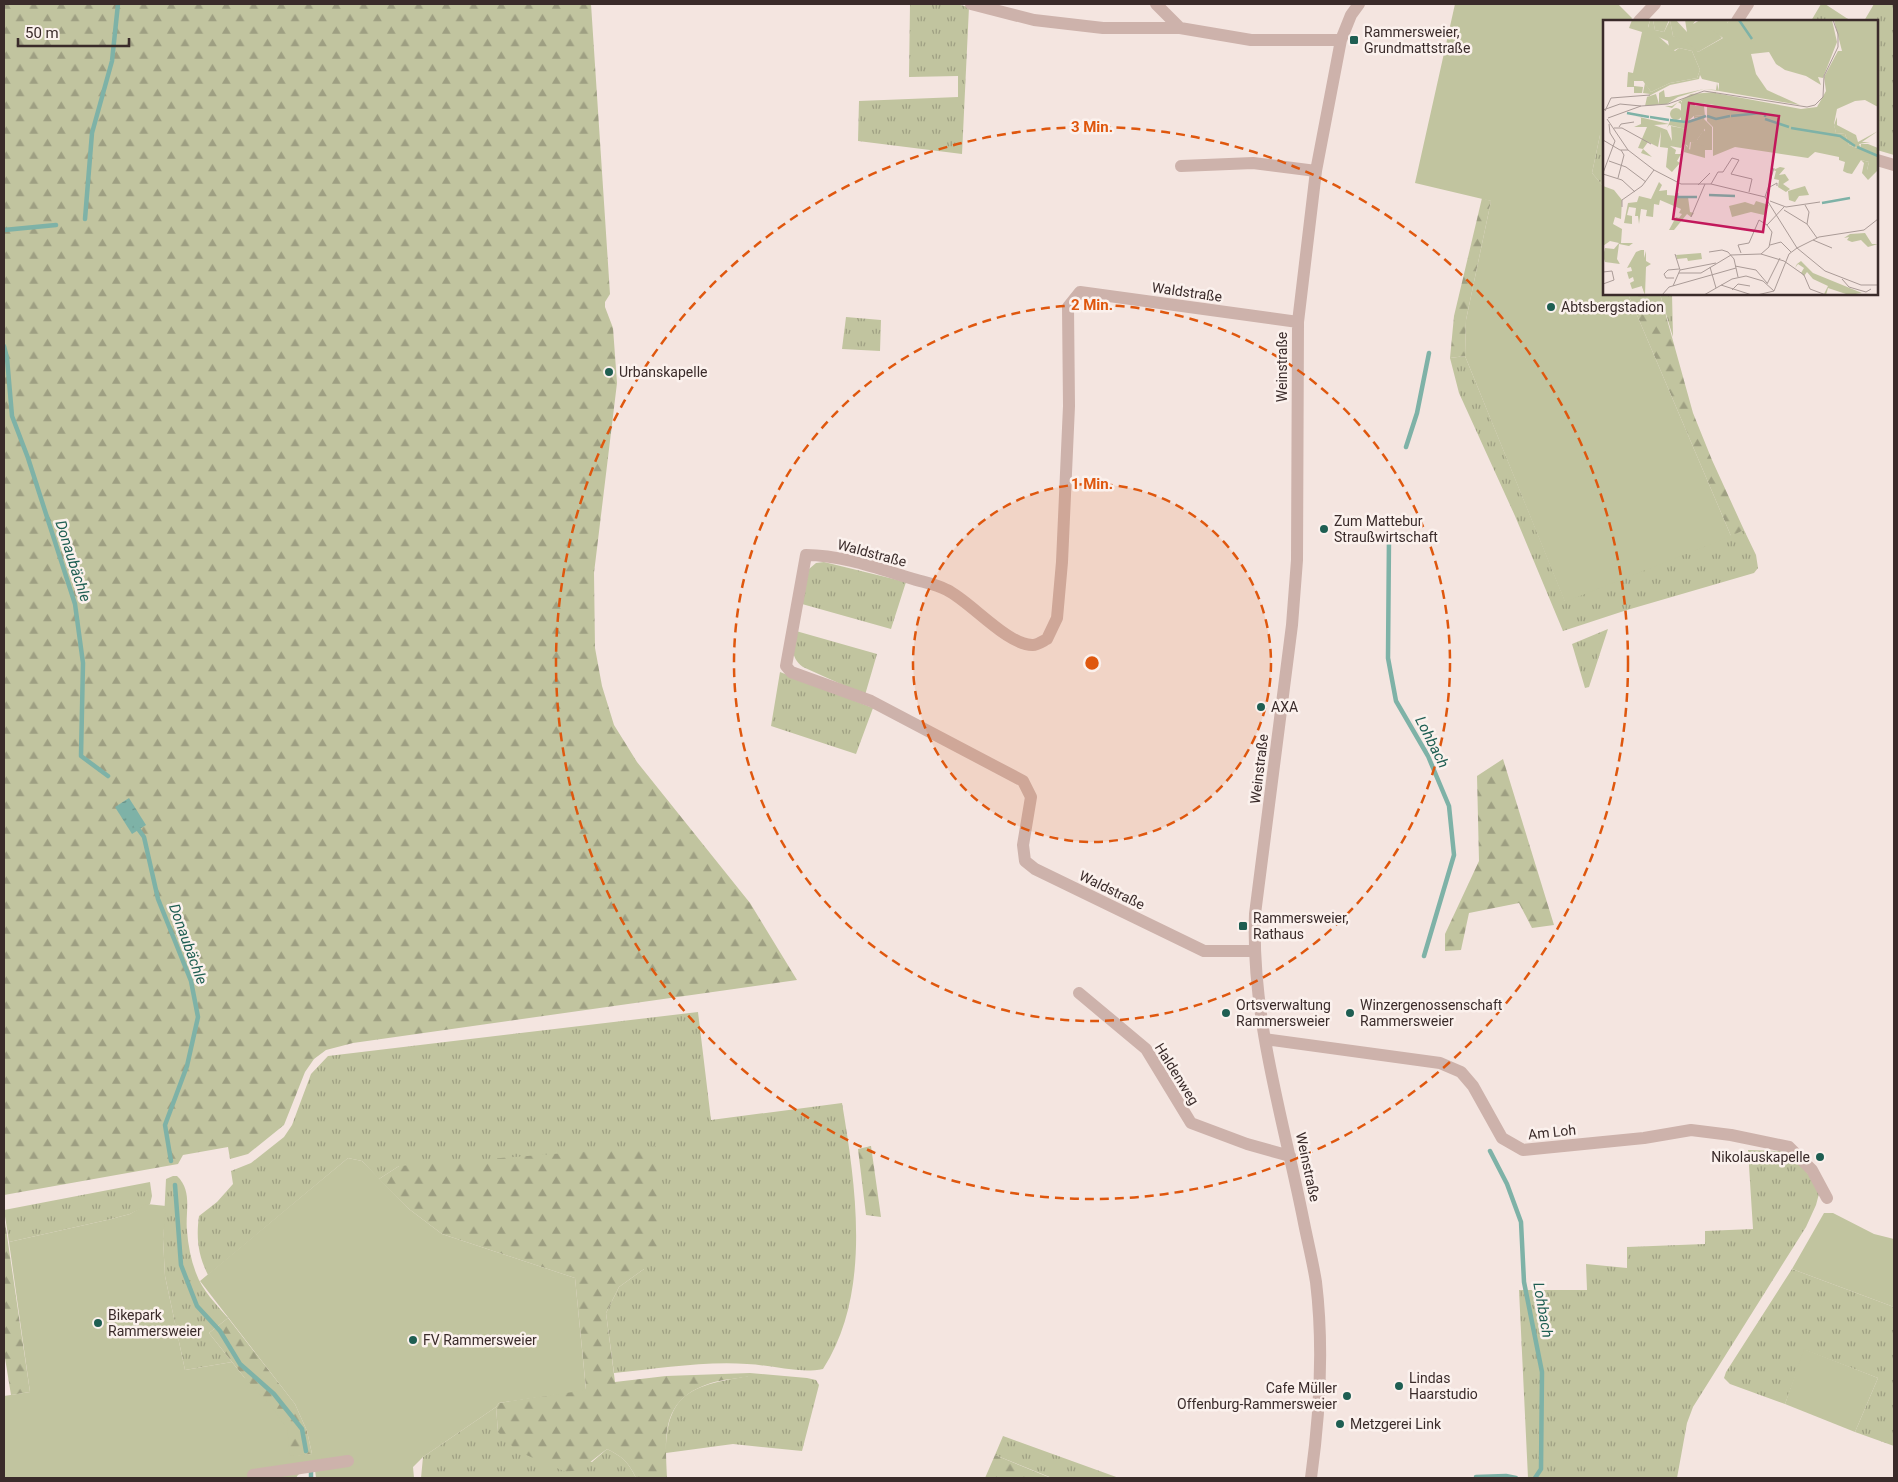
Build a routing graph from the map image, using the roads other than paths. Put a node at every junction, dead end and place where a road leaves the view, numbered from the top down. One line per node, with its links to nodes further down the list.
1 (971, 4): 8 (street)
2 (1156, 4): 8 (street)
3 (1359, 4): 9 (street, Weinstraße)
4 (1655, 4): 6 (street)
5 (1748, 4): 7 (street)
6 (1640, 20)
7 (1738, 20)
8 (1180, 28): 9 (street)
9 (1342, 40): 13 (street, Weinstraße)
10 (1878, 160): 11 (street)
11 (1894, 165)
12 (1182, 166): 13 (street)
13 (1316, 171): 14 (street, Weinstraße)
14 (1298, 322): 15 (street, Weinstraße); 15 (street, Waldstraße)
15 (1254, 951): 17 (street, Weinstraße)
16 (1079, 993): 18 (street, Haldenweg)
17 (1265, 1039): 18 (street, Weinstraße); 19 (street, Am Loh)
18 (1290, 1156): 22 (street, Weinstraße)
19 (1826, 1198)
20 (348, 1461): 21 (street)
21 (252, 1474)
22 (1311, 1478)

